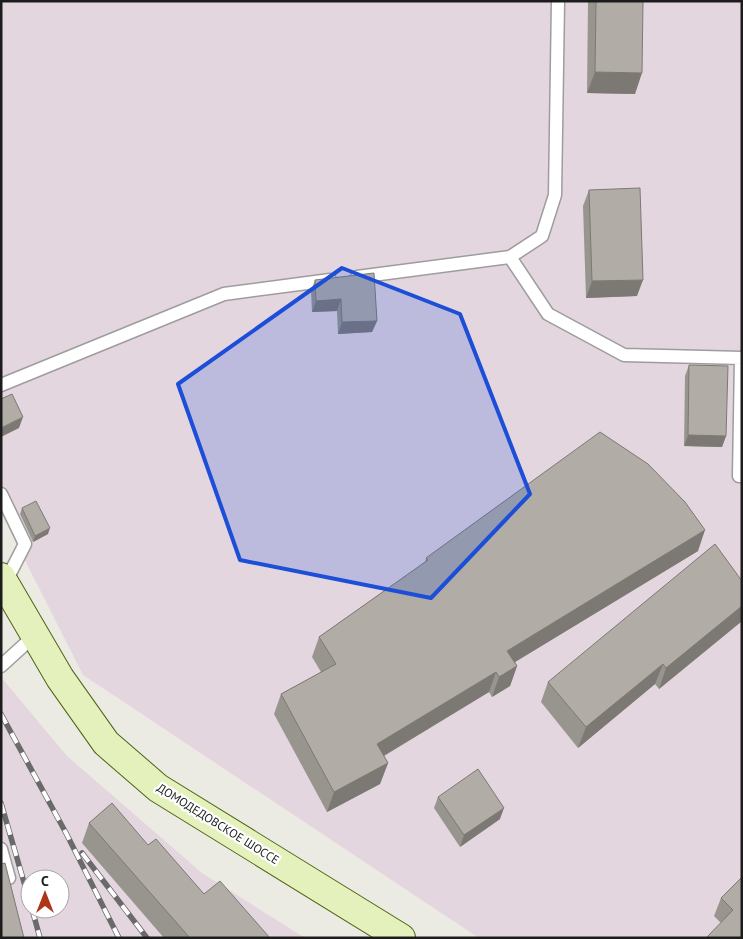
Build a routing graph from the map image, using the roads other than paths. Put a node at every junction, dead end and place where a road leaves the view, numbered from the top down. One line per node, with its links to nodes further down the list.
1 (558, 1): 2 (lane)
2 (510, 257): 3 (lane); 4 (lane)
3 (742, 358): 5 (lane)
4 (1, 385)
5 (742, 476)
6 (1, 494): 7 (lane)
7 (3, 580): 8 (main road, ДОМОДЕДОВСКОЕ ШОССЕ)
8 (35, 635): 9 (lane); 12 (main road, ДОМОДЕДОВСКОЕ ШОССЕ)
9 (1, 666)
10 (1, 849): 11 (lane)
11 (12, 894)
12 (401, 938)

